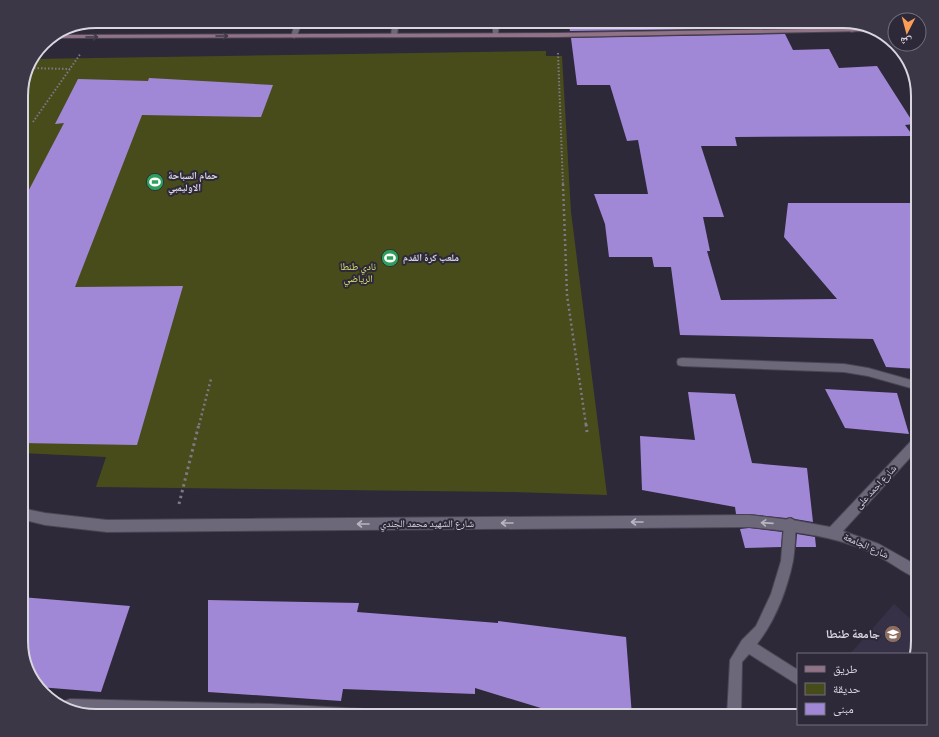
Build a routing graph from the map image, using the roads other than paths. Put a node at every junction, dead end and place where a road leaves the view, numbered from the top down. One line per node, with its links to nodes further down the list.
1 (297, 28): 9 (street)
2 (395, 28): 7 (street)
3 (496, 28): 8 (street)
4 (851, 29): 5 (street)
5 (853, 31): 6 (street); 8 (street)
6 (859, 31)
7 (394, 35): 8 (street); 9 (street)
8 (496, 35)
9 (294, 36): 10 (street, one-way to 9)
10 (62, 37)
11 (682, 362): 12 (street)
12 (911, 384)
13 (911, 449): 16 (street, شارع احمد على)
14 (28, 515): 15 (street, شارع الشهيد محمد الجندي, one-way to 14)
15 (790, 524): 16 (street, شارع الشهيد محمد الجندي); 18 (street)
16 (833, 533): 17 (street, شارع الجامعة)
17 (911, 569)
18 (748, 645): 19 (street); 22 (street)
19 (797, 677)
20 (77, 706): 21 (street)
21 (144, 709)
22 (734, 709)

